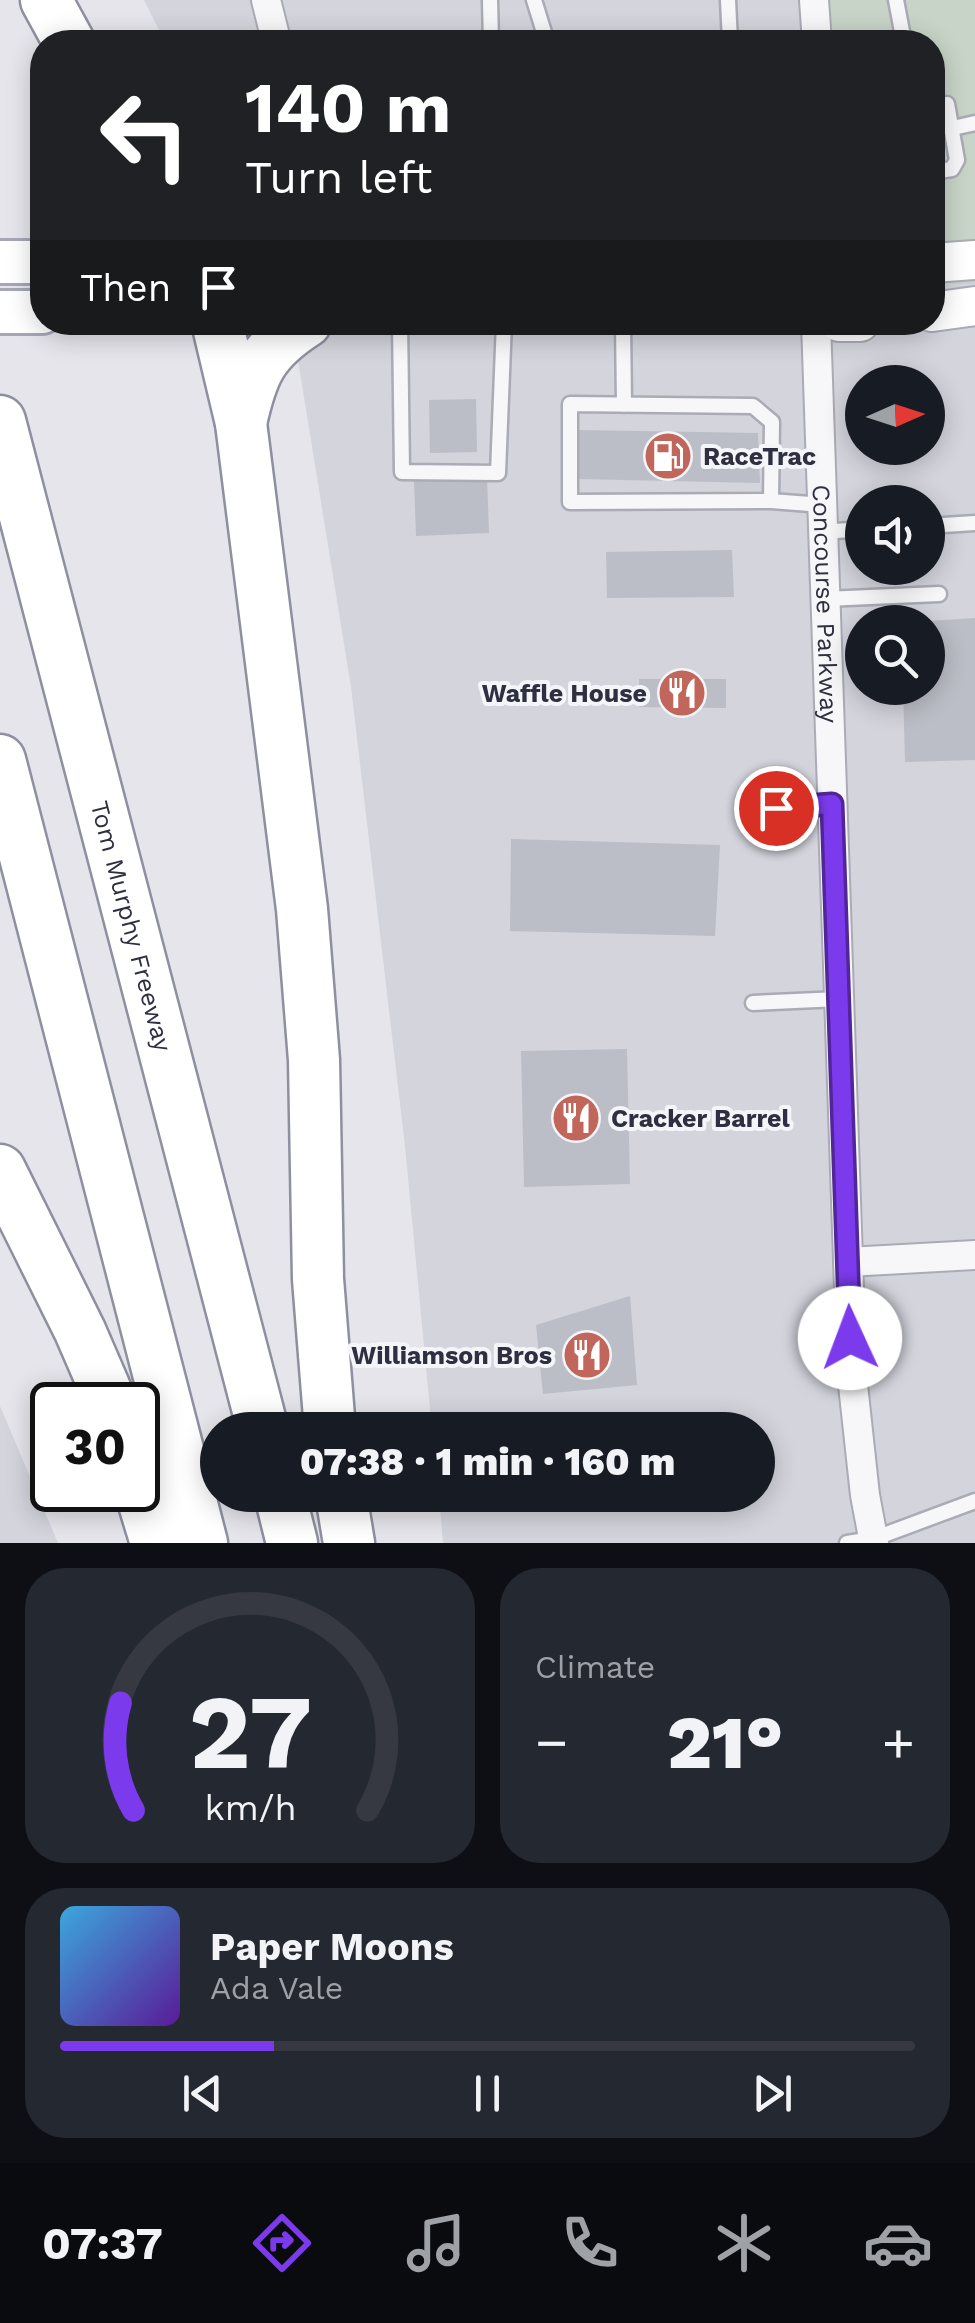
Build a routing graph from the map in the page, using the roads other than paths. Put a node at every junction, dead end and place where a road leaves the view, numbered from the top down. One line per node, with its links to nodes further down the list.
1 (46, 0): 8 (highway)
2 (266, 0): 9 (street)
3 (490, 0): 10 (lane)
4 (534, 0): 11 (lane)
5 (728, 0): 12 (lane)
6 (814, 0): 13 (street)
7 (896, 0): 14 (lane)
8 (62, 30)
9 (274, 30)
10 (491, 30)
11 (543, 30)
12 (729, 30)
13 (816, 30)
14 (902, 30)
15 (947, 104): 17 (lane)
16 (975, 123): 17 (lane)
17 (953, 128): 18 (lane)
18 (945, 171)
19 (975, 260): 22 (main road)
20 (0, 262): 21 (main road)
21 (30, 262)
22 (945, 262)
23 (975, 306): 24 (main road)
24 (945, 310)
25 (0, 312): 26 (main road)
26 (30, 312)
27 (220, 335): 35 (highway)
28 (286, 335): 35 (highway)
29 (400, 335): 30 (lane)
30 (503, 335)
31 (623, 335): 33 (lane)
32 (816, 335): 37 (street, Concourse Parkway)
33 (624, 405): 36 (lane); 36 (lane)
34 (0, 422): 52 (highway, Tom Murphy Freeway)
35 (240, 424): 53 (highway)
36 (771, 501): 37 (lane)
37 (823, 518): 39 (lane); 42 (street, Concourse Parkway)
38 (975, 523): 40 (lane)
39 (845, 525)
40 (945, 525)
41 (939, 594): 42 (lane)
42 (825, 599): 44 (street, Concourse Parkway)
43 (0, 760): 60 (highway)
44 (832, 804): 45 (lane); 46 (street, Concourse Parkway)
45 (747, 811)
46 (839, 999): 47 (lane); 50 (street, Concourse Parkway)
47 (753, 1002)
48 (0, 1170): 51 (highway)
49 (975, 1255): 50 (street)
50 (848, 1262): 58 (street, Concourse Parkway)
51 (102, 1382)
52 (257, 1412)
53 (329, 1412)
54 (975, 1501): 58 (lane)
55 (147, 1512): 59 (highway)
56 (284, 1512): 61 (highway)
57 (344, 1512): 62 (highway)
58 (865, 1542)
59 (156, 1543)
60 (202, 1543)
61 (292, 1543)
62 (349, 1543)

